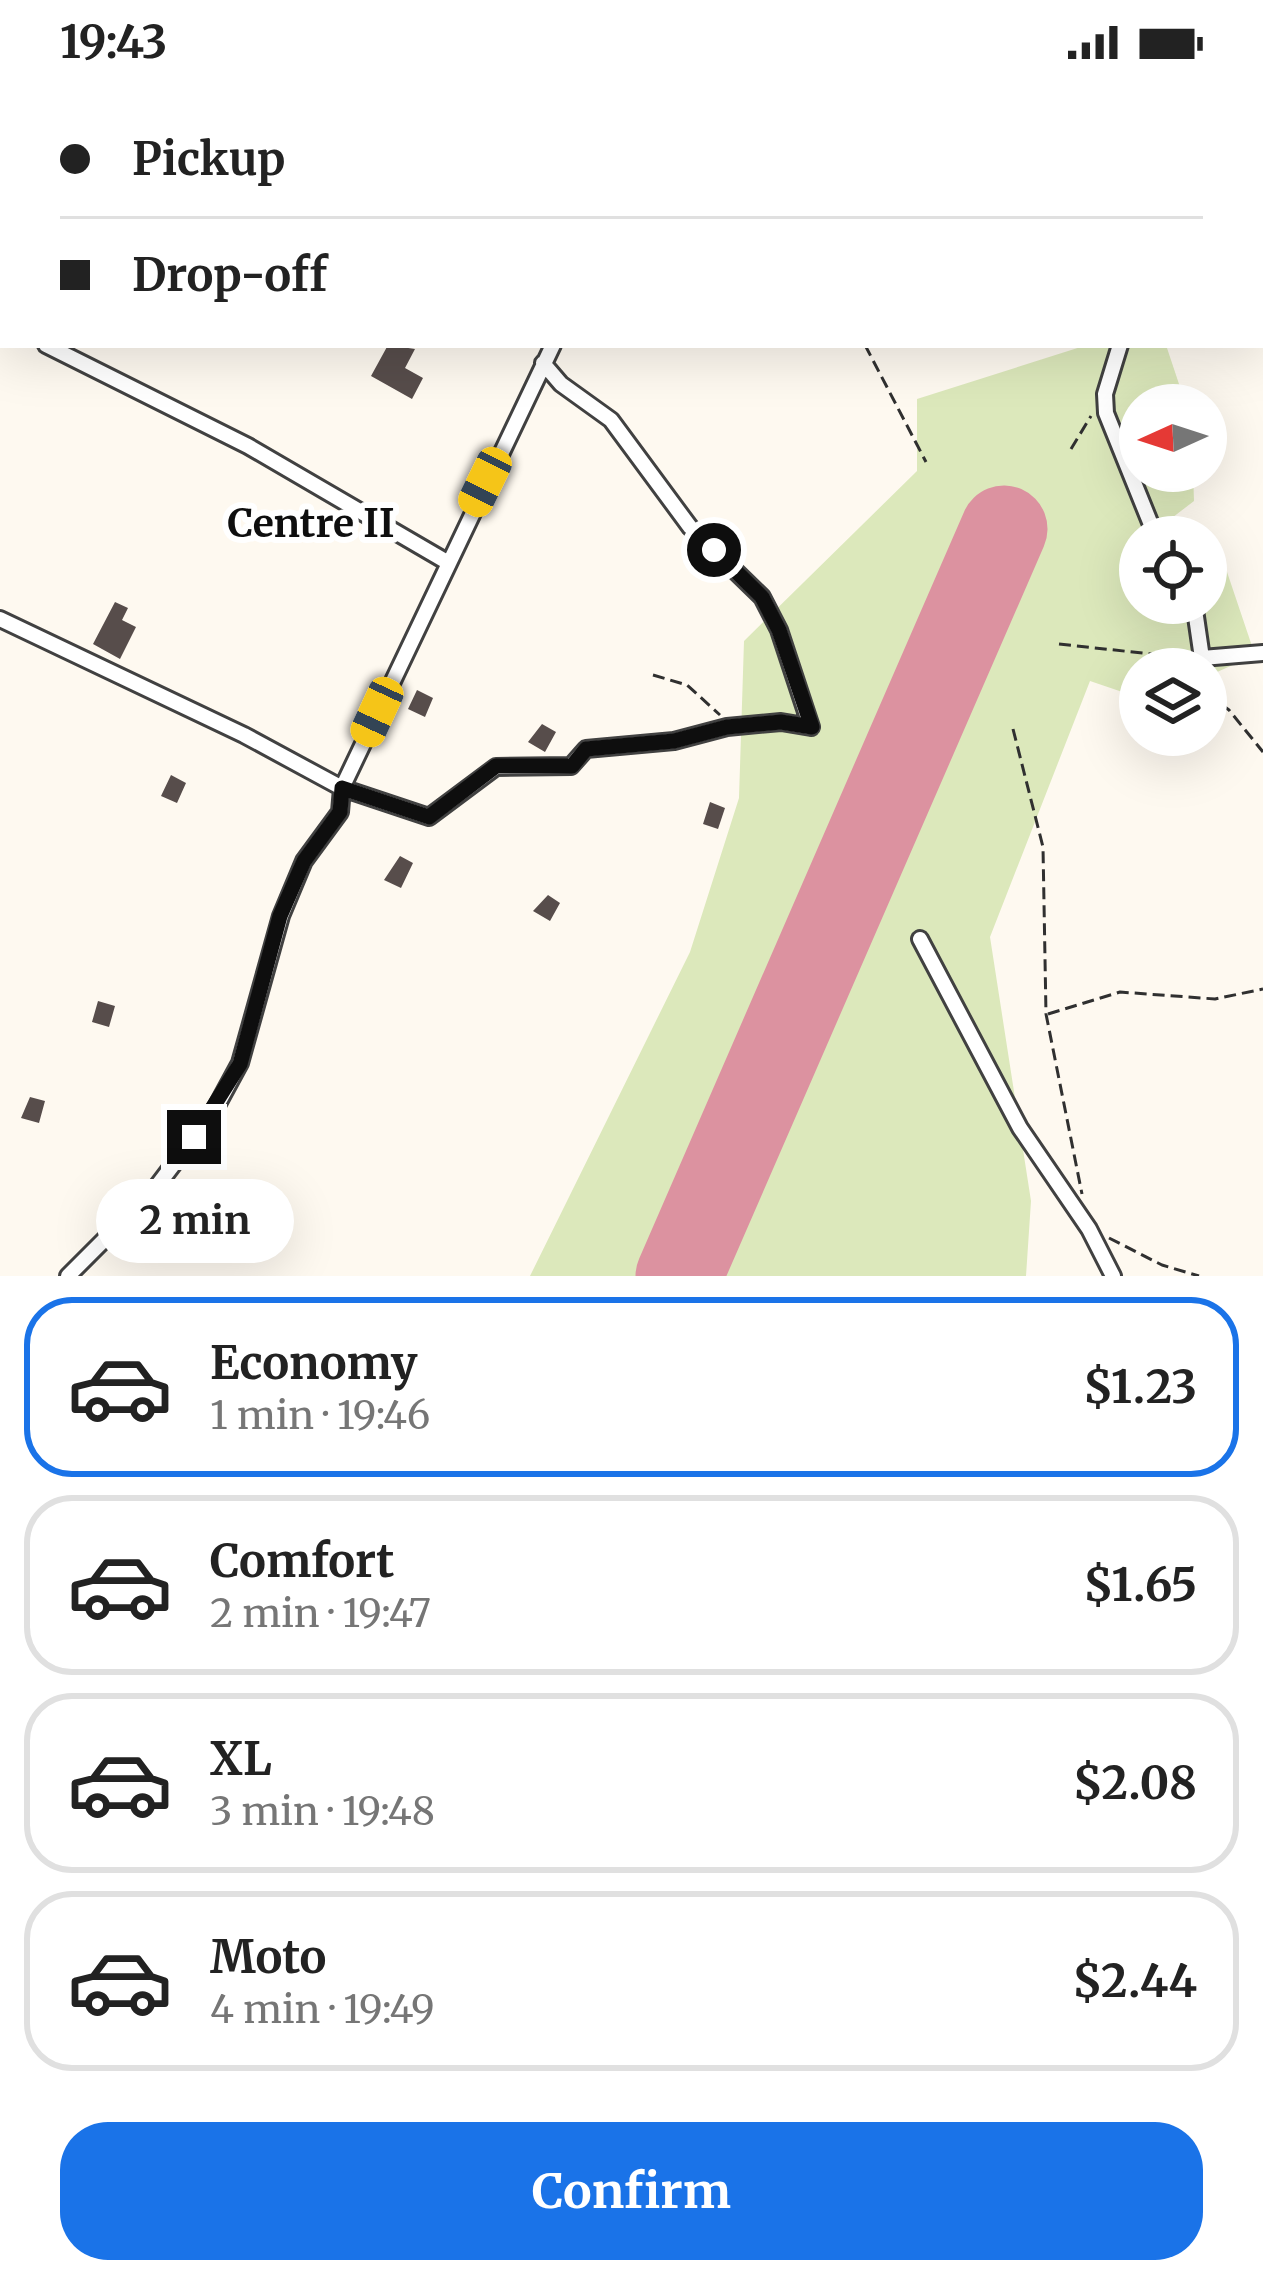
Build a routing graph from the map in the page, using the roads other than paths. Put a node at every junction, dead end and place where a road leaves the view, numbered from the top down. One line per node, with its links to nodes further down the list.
1 (52, 348): 6 (street)
2 (551, 348): 4 (street)
3 (1119, 348): 5 (street)
4 (543, 363): 6 (street); 10 (street)
5 (1148, 516)
6 (447, 562): 10 (street)
7 (0, 619): 10 (street)
8 (1198, 624): 9 (street)
9 (1263, 653)
10 (342, 788): 12 (street)
11 (920, 939): 13 (street)
12 (68, 1276)
13 (1113, 1276)

